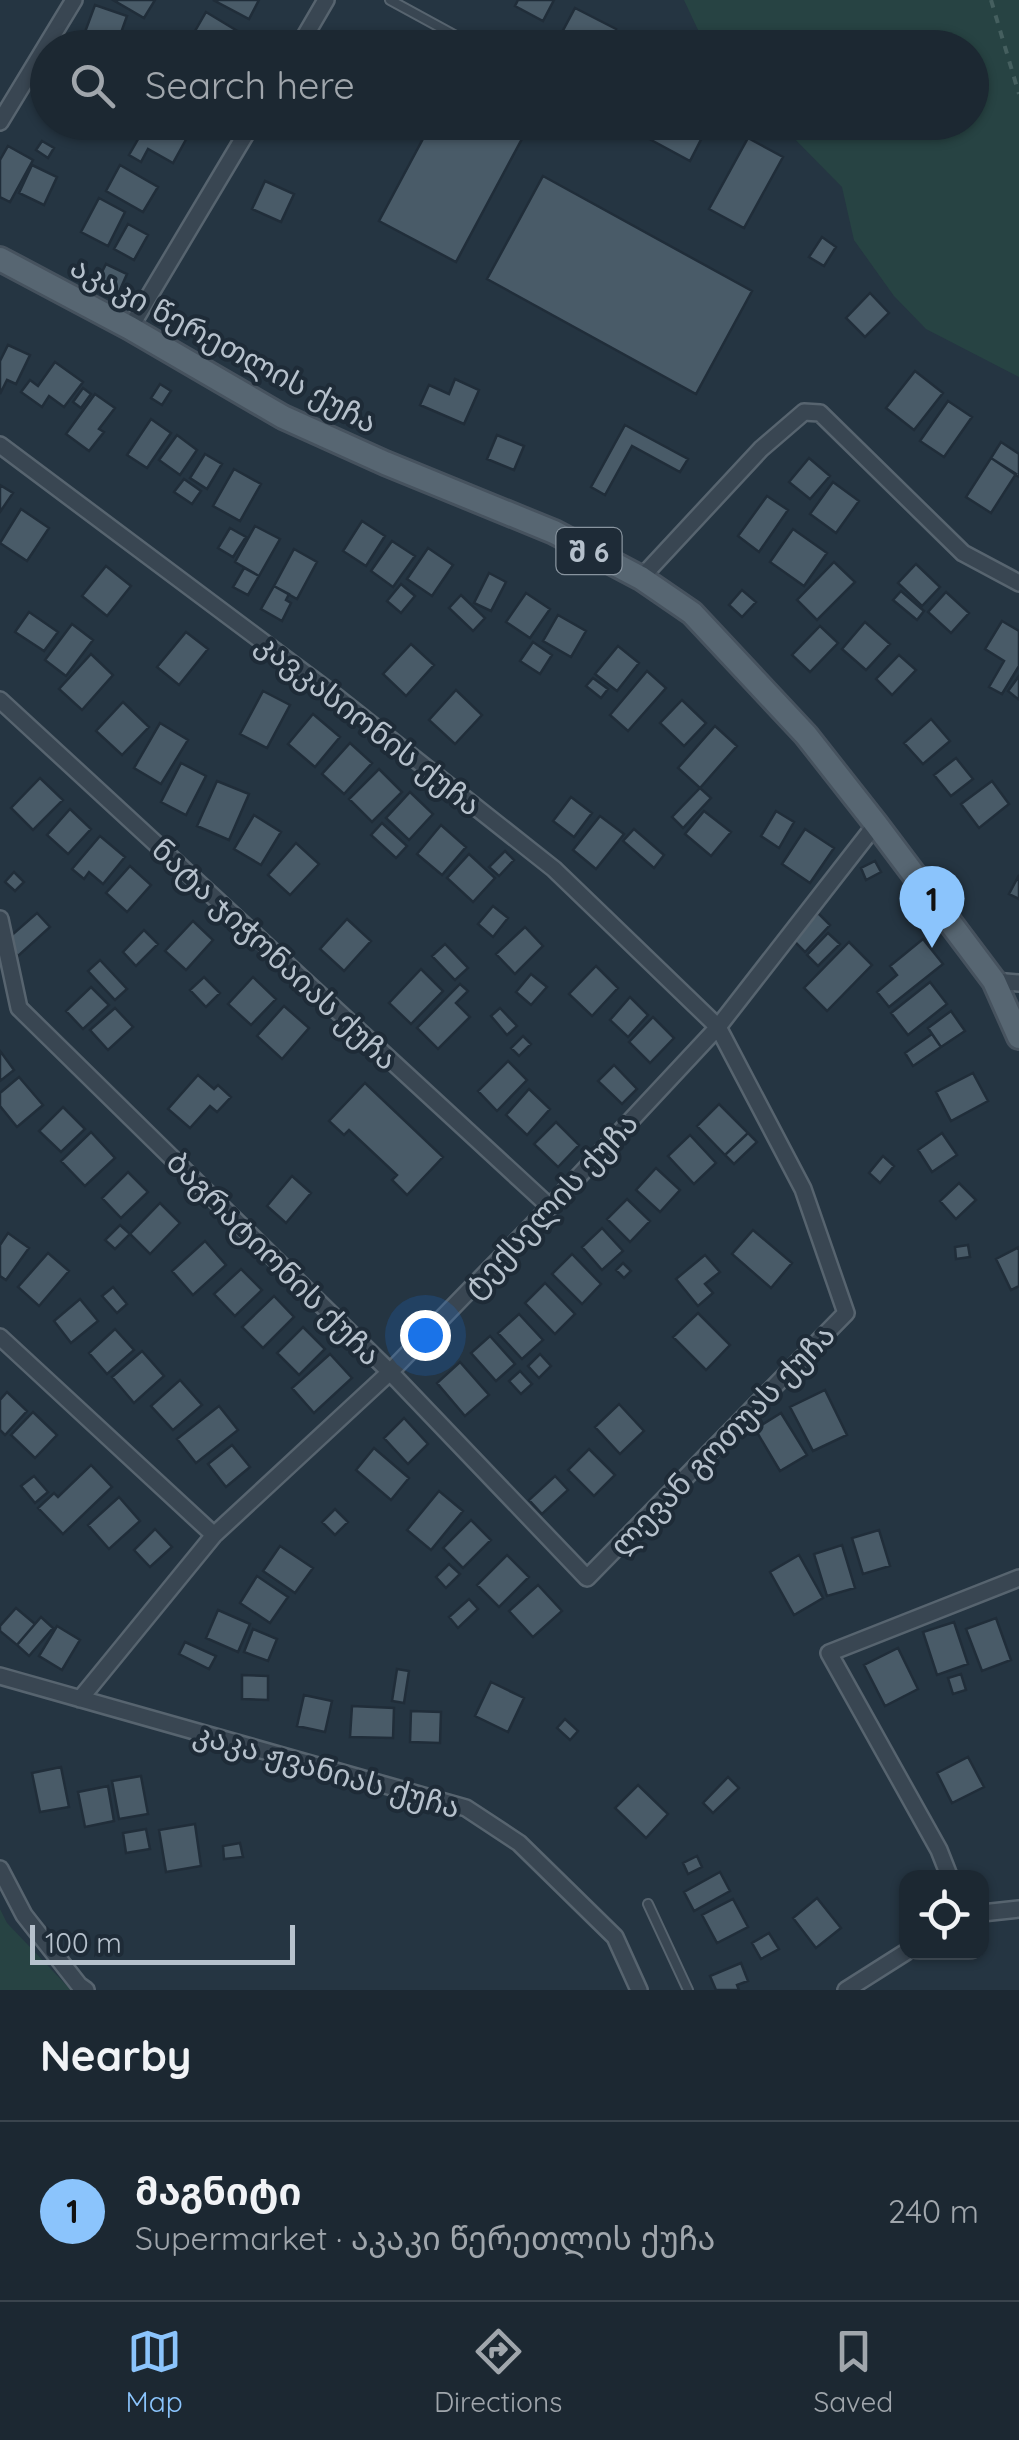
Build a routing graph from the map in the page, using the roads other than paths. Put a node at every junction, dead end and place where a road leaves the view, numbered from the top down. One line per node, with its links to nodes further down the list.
1 (74, 0): 4 (street)
2 (326, 0): 5 (street)
3 (390, 0): 6 (lane)
4 (56, 30)
5 (308, 30)
6 (445, 30)
7 (30, 73): 8 (street)
8 (0, 122)
9 (242, 140): 11 (street)
10 (0, 259): 11 (main road, აკაკი წერეთლის ქუჩა / შ 6)
11 (130, 328): 13 (main road, აკაკი წერეთლის ქუჩა / შ 6)
12 (0, 445): 22 (street, კავკასიონის ქუჩა)
13 (641, 578): 14 (street); 16 (main road, აკაკი წერეთლის ქუჩა / შ 6)
14 (1019, 583)
15 (0, 700): 24 (street, ნატა ჯიჭონაიას ქუჩა)
16 (876, 824): 18 (main road, აკაკი წერეთლის ქუჩა / შ 6); 22 (street, ტექსელის ქუჩა)
17 (0, 919): 20 (street)
18 (994, 981): 19 (street); 23 (main road, აკაკი წერეთლის ქუჩა / შ 6)
19 (1019, 983)
20 (19, 1008): 21 (street); 26 (street, ბაგრატიონის ქუჩა)
21 (0, 1010)
22 (718, 1027): 24 (street, ტექსელის ქუჩა); 28 (street, ლევან გოთუას ქუჩა)
23 (1019, 1037)
24 (550, 1207): 26 (street, ტექსელის ქუჩა)
25 (0, 1337): 27 (street)
26 (390, 1372): 27 (street, ტექსელის ქუჩა); 28 (street, ბაგრატიონის ქუჩა)
27 (214, 1535): 31 (street, ტექსელის ქუჩა)
28 (587, 1578)
29 (1019, 1578): 33 (street)
30 (0, 1676): 31 (street, კაკა ჟვანიას ქუჩა)
31 (80, 1699): 39 (street, კაკა ჟვანიას ქუჩა)
32 (0, 1870): 38 (street)
33 (947, 1870)
34 (648, 1904): 40 (lane)
35 (1019, 1909): 36 (street)
36 (989, 1912)
37 (899, 1956): 41 (street)
38 (86, 1990)
39 (639, 1990)
40 (688, 1990)
41 (846, 1990)

